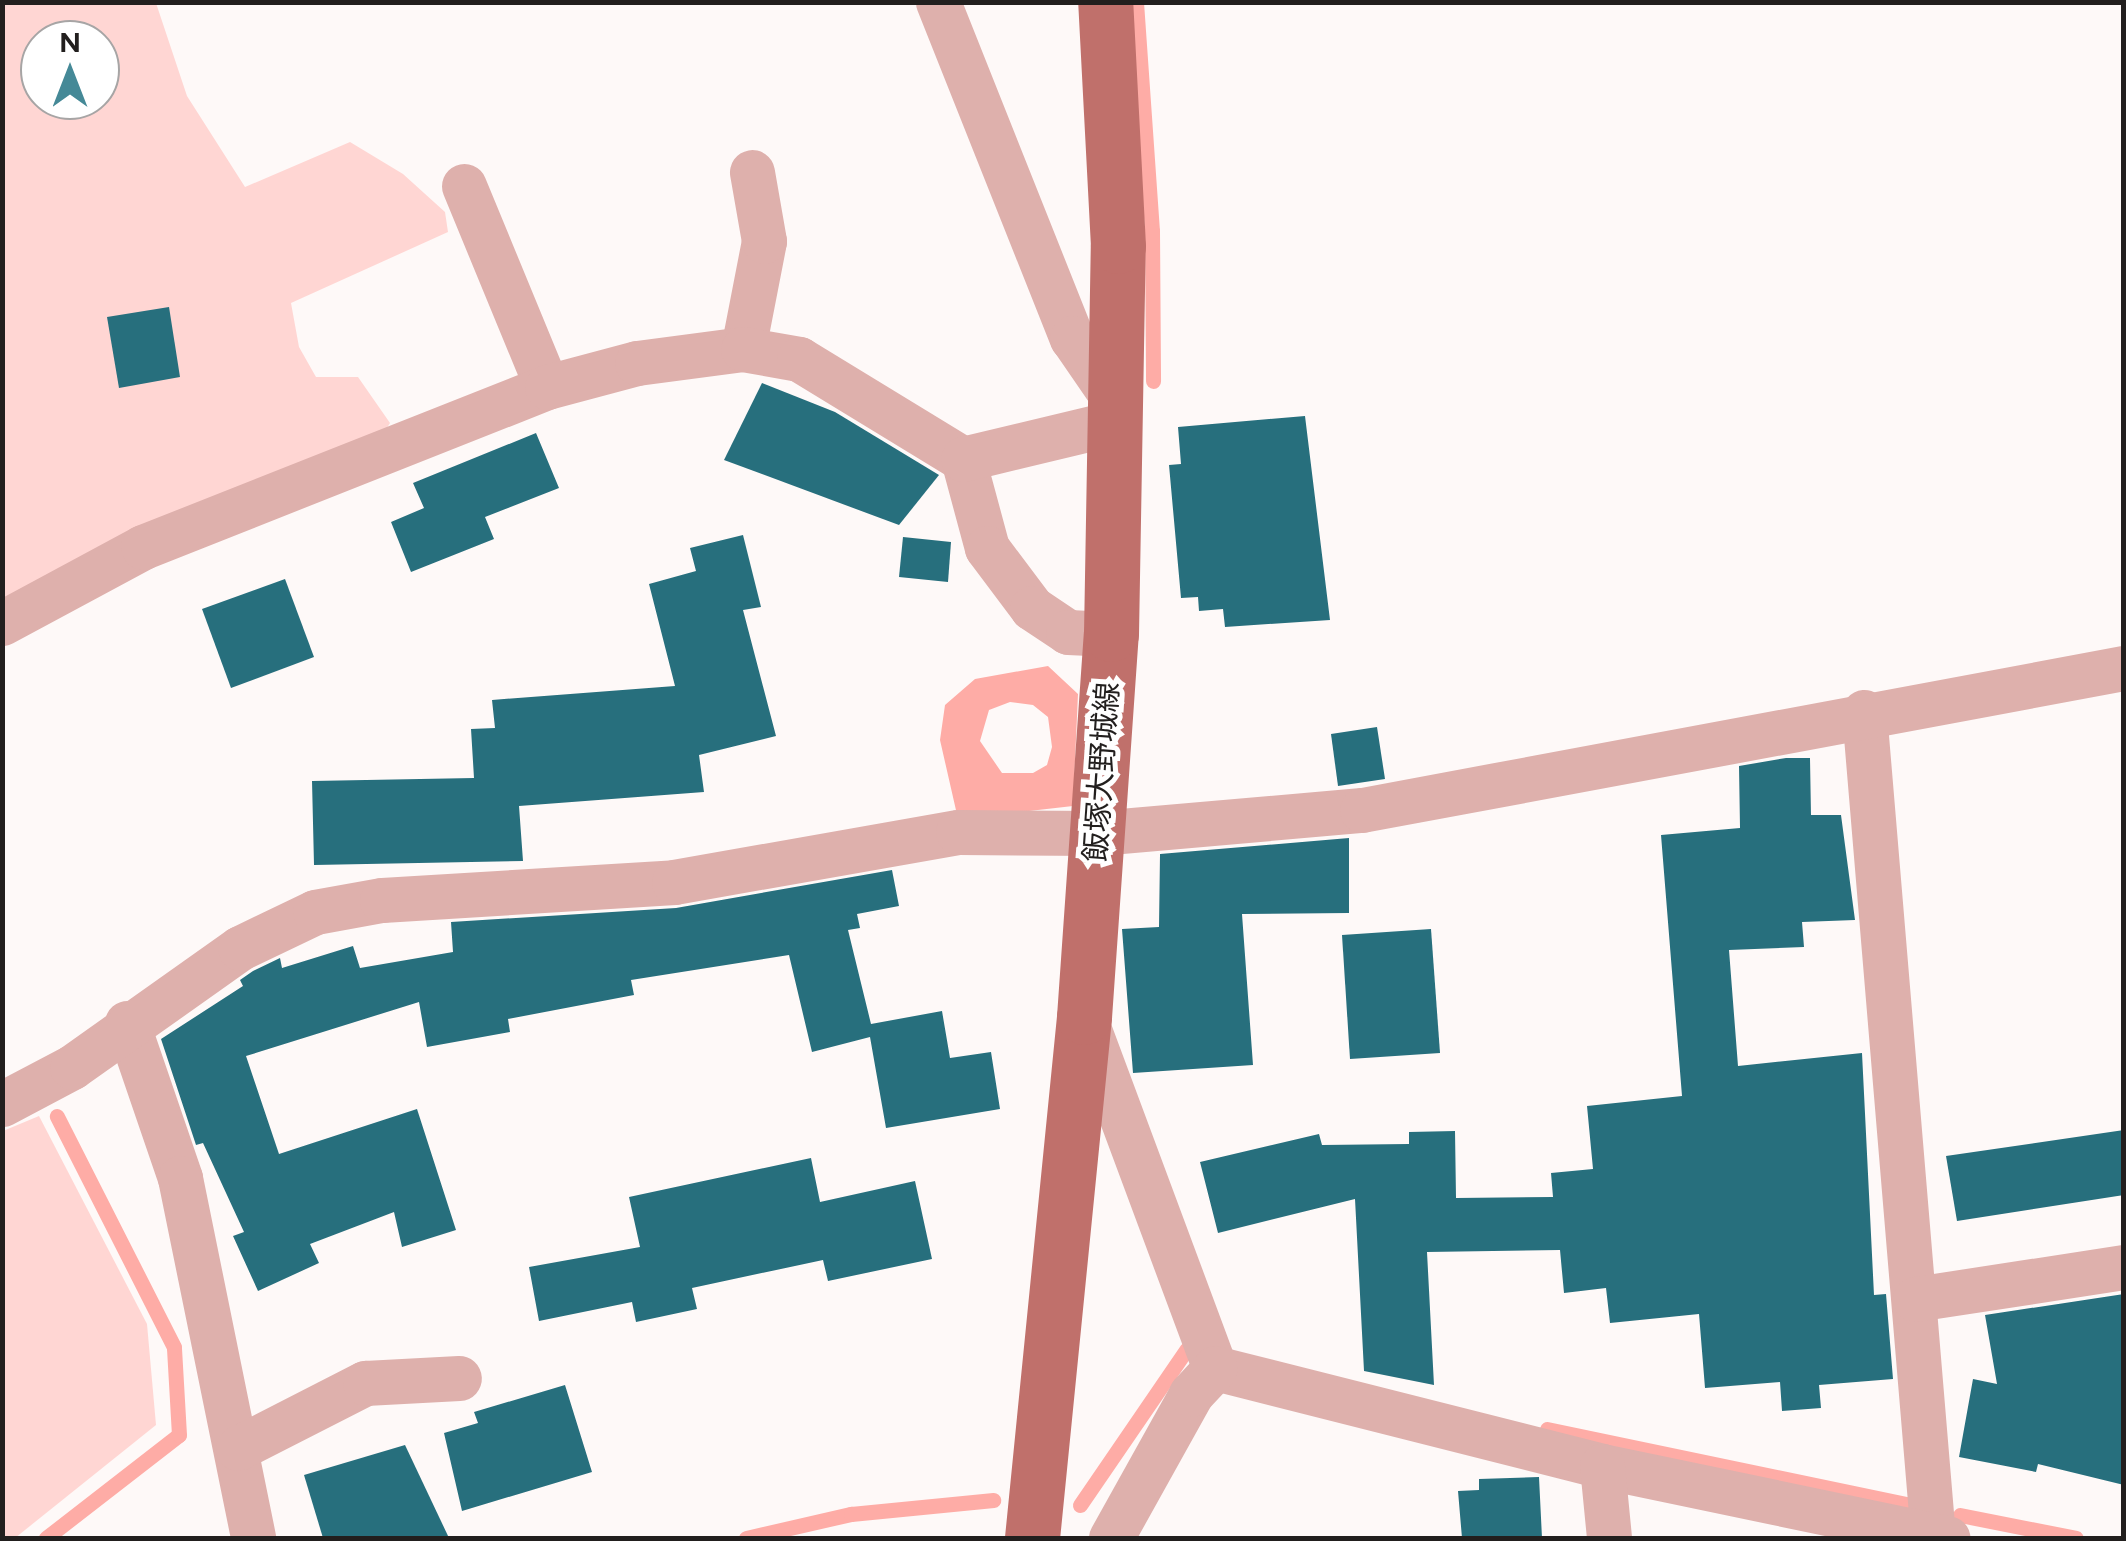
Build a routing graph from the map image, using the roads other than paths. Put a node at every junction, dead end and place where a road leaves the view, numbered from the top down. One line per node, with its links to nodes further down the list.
1 (938, 2): 7 (street)
2 (1105, 2): 7 (main road, 飯塚大野城線)
3 (752, 172): 5 (street)
4 (464, 186): 6 (street)
5 (743, 349): 6 (street); 8 (street)
6 (546, 387): 9 (street)
7 (1117, 412): 8 (street); 10 (main road, 飯塚大野城線)
8 (963, 459): 10 (street)
9 (2, 623)
10 (1112, 634): 13 (main road, 飯塚大野城線)
11 (2124, 668): 12 (street)
12 (1864, 712): 13 (street); 18 (street)
13 (1098, 833): 14 (main road, 飯塚大野城線); 15 (street)
14 (1084, 1017): 19 (street); 24 (main road, 飯塚大野城線)
15 (128, 1023): 16 (street); 21 (street)
16 (2, 1104)
17 (2124, 1267): 18 (street)
18 (1915, 1299): 27 (street)
19 (1215, 1368): 22 (street); 25 (street)
20 (459, 1378): 21 (street)
21 (238, 1448): 23 (street)
22 (1602, 1466): 26 (street); 27 (street)
23 (253, 1538)
24 (1032, 1538)
25 (1110, 1538)
26 (1609, 1538)
27 (1938, 1538)

